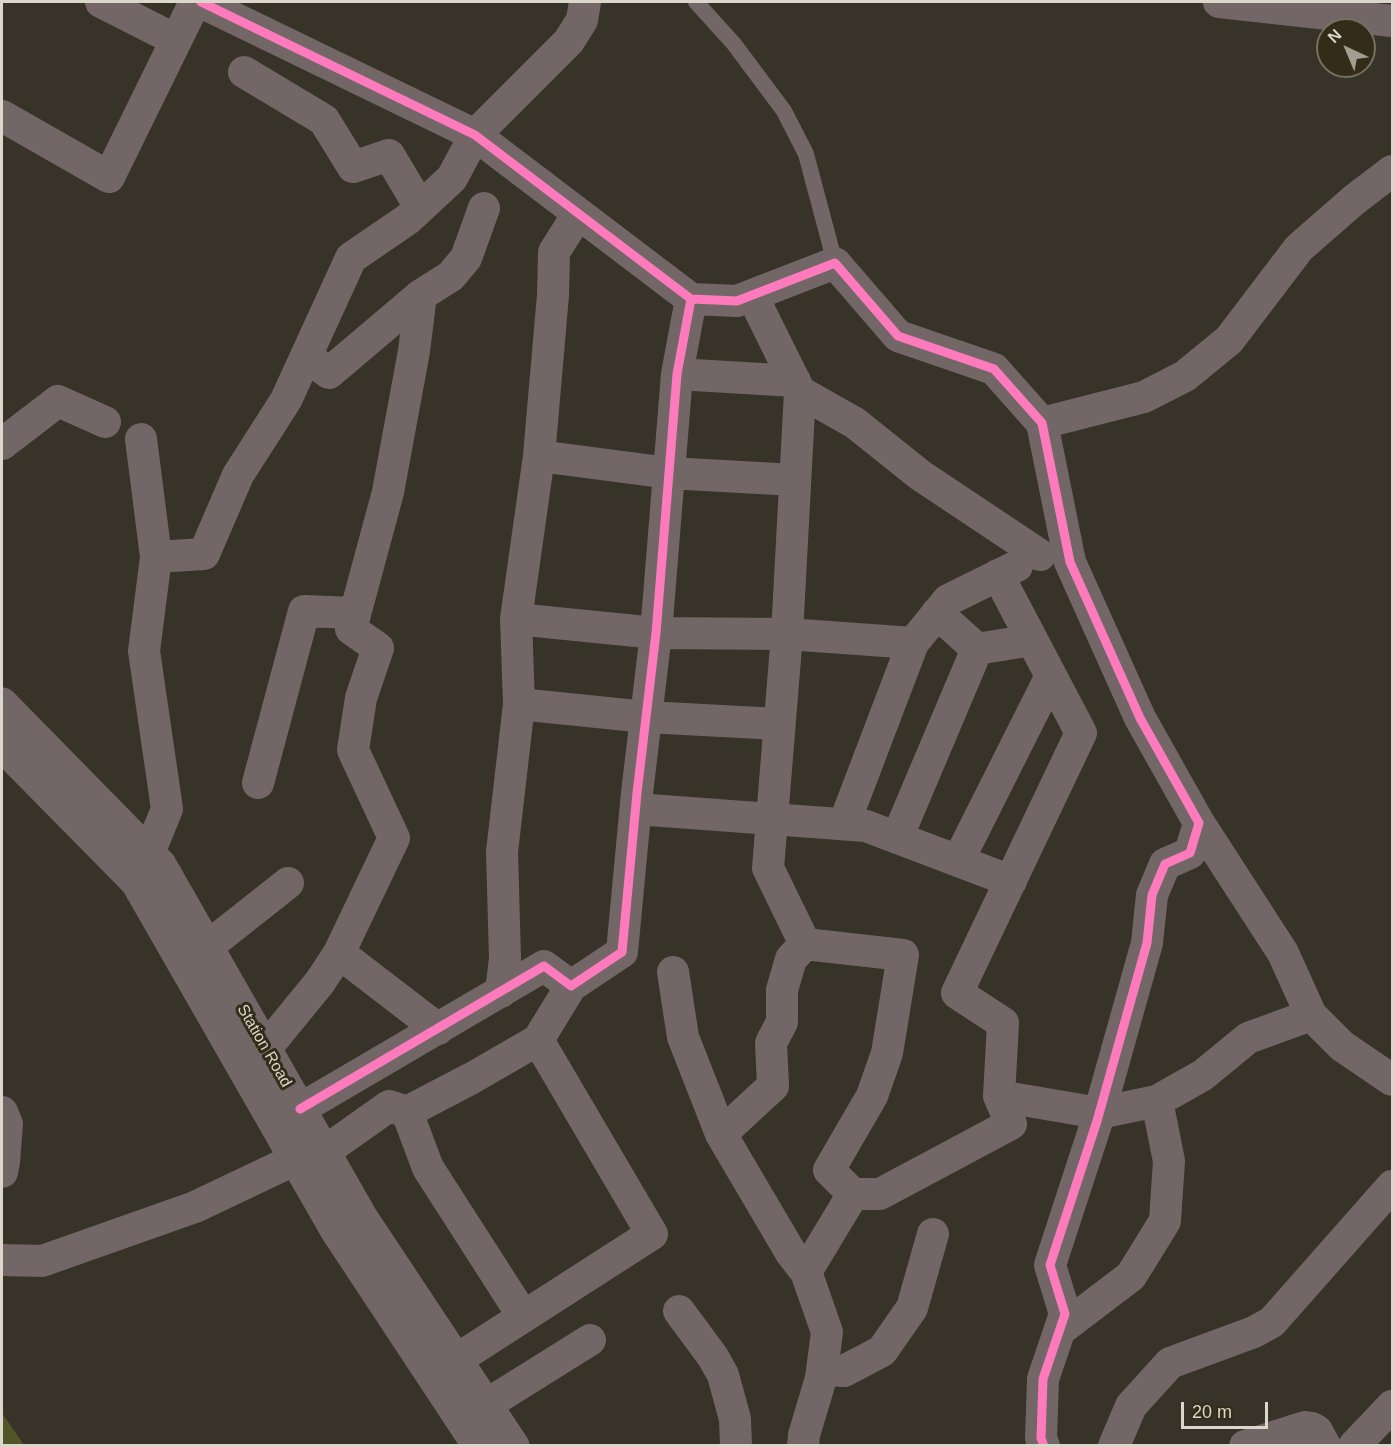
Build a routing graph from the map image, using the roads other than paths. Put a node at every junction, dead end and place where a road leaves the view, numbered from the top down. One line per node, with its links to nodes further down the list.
1 (101, 2): 8 (street)
2 (195, 2): 8 (street)
3 (201, 2): 11 (street)
4 (585, 2): 11 (street)
5 (696, 2): 16 (lane)
6 (1219, 2): 7 (street)
7 (1392, 21)
8 (177, 40): 10 (street)
9 (244, 72): 13 (street)
10 (2, 116)
11 (475, 135): 13 (street); 15 (street)
12 (1392, 171): 24 (street)
13 (420, 207): 20 (street)
14 (484, 208): 17 (street)
15 (578, 214): 19 (street); 27 (street)
16 (835, 263): 18 (street); 24 (street)
17 (421, 295): 20 (street); 33 (street)
18 (752, 295): 19 (street); 22 (street)
19 (691, 299): 21 (street)
20 (307, 357): 31 (street)
21 (676, 374): 22 (street); 28 (street)
22 (798, 387): 29 (street); 30 (street)
23 (105, 422): 26 (street)
24 (1042, 423): 30 (street)
25 (141, 439): 31 (street)
26 (2, 444)
27 (539, 456): 28 (street); 35 (street)
28 (669, 473): 29 (street); 36 (street)
29 (795, 480): 37 (street)
30 (1053, 549): 32 (street); 50 (street)
31 (156, 558): 53 (street)
32 (998, 575): 34 (street); 38 (street)
33 (355, 613): 47 (street); 59 (street)
34 (938, 613): 39 (street); 40 (street)
35 (516, 619): 36 (street); 43 (street)
36 (656, 633): 37 (street); 44 (street)
37 (787, 634): 39 (street); 45 (street)
38 (1032, 640): 40 (street); 41 (street)
39 (913, 643): 51 (street)
40 (977, 649): 52 (street)
41 (1052, 676): 54 (street); 55 (street)
42 (2, 704): 53 (street, Station Road)
43 (519, 704): 44 (street); 62 (street)
44 (646, 717): 45 (street); 48 (street)
45 (779, 724): 49 (street)
46 (2, 745): 75 (street, Station Road)
47 (258, 783)
48 (636, 809): 49 (street); 61 (street)
49 (772, 818): 51 (street); 57 (street)
50 (1200, 823): 63 (street); 73 (street)
51 (844, 824): 52 (street)
52 (897, 838): 54 (street)
53 (149, 853): 58 (street, Station Road)
54 (958, 861): 55 (street)
55 (1011, 881): 68 (street)
56 (288, 883): 58 (street)
57 (805, 944): 74 (street); 78 (street)
58 (207, 947): 66 (street, Station Road)
59 (339, 953): 64 (street); 66 (street)
60 (673, 972): 74 (street)
61 (571, 986): 62 (street); 65 (street)
62 (501, 992): 64 (street)
63 (1311, 1014): 67 (street); 69 (street)
64 (438, 1029): 70 (street)
65 (537, 1040): 72 (street); 83 (street)
66 (266, 1048): 70 (street, Station Road)
67 (1392, 1080)
68 (999, 1096): 73 (street); 78 (street)
69 (1157, 1101): 73 (street); 84 (street)
70 (300, 1109): 75 (street, Station Road)
71 (2, 1112): 76 (street)
72 (407, 1112): 75 (street); 83 (street)
73 (1099, 1113): 84 (street)
74 (721, 1134): 81 (street)
75 (310, 1156): 80 (street); 86 (street, Station Road); 90 (street, Station Road)
76 (2, 1172)
77 (1392, 1186): 95 (street)
78 (853, 1194): 81 (street)
79 (933, 1234): 87 (street)
80 (2, 1260)
81 (806, 1272): 87 (street)
82 (679, 1311): 92 (street)
83 (523, 1316): 86 (street)
84 (1060, 1330): 94 (street)
85 (590, 1340): 88 (street)
86 (456, 1360): 88 (street, Station Road)
87 (822, 1370): 93 (street)
88 (486, 1405): 91 (street, Station Road)
89 (1392, 1406): 98 (street)
90 (479, 1446)
91 (513, 1446)
92 (736, 1446)
93 (803, 1446)
94 (1044, 1446)
95 (1114, 1446)
96 (1245, 1446): 97 (street)
97 (1325, 1446)
98 (1354, 1446)

